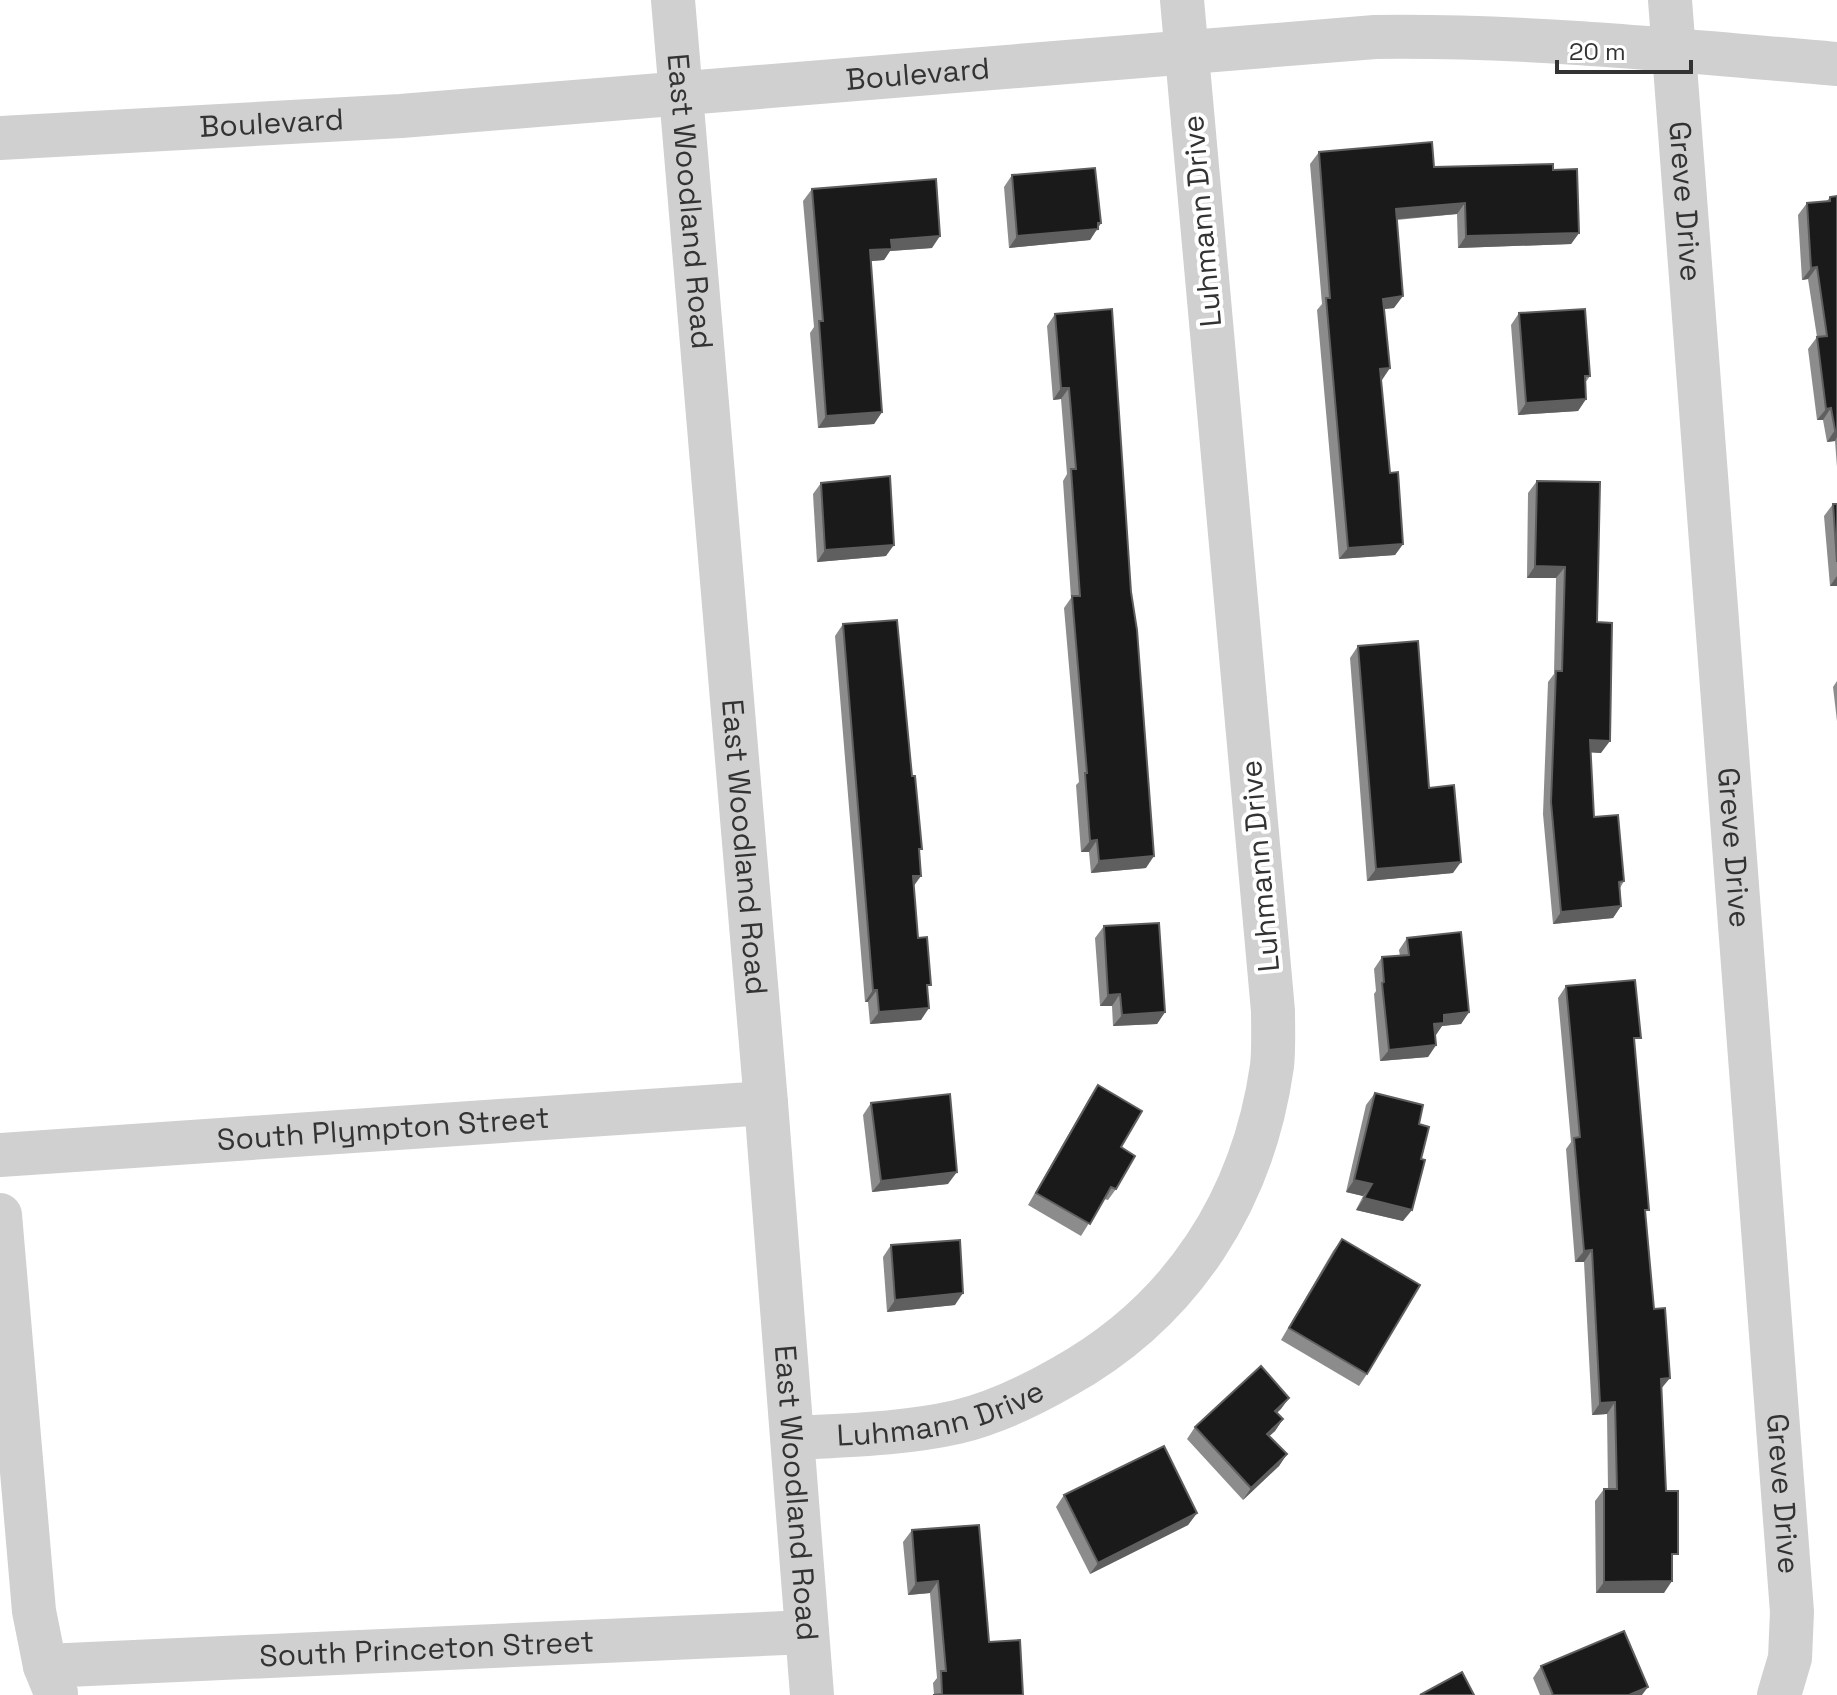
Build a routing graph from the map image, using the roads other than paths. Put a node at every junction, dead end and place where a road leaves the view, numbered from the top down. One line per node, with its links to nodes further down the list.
1 (673, 0): 7 (street, East Woodland Road)
2 (1182, 0): 5 (street, Luhmann Drive)
3 (1670, 0): 4 (street, Greve Drive)
4 (1673, 50): 5 (street, Boulevard); 6 (street, Boulevard); 16 (street, Greve Drive)
5 (1186, 52): 7 (street, Boulevard); 12 (street, Luhmann Drive)
6 (1837, 64)
7 (681, 93): 8 (street, Boulevard); 9 (street, East Woodland Road)
8 (0, 138)
9 (766, 1103): 10 (street, South Plympton Street); 12 (street, East Woodland Road)
10 (0, 1155)
11 (0, 1215): 14 (street)
12 (793, 1438): 13 (street, East Woodland Road)
13 (807, 1632): 14 (street, South Princeton Street); 15 (street, East Woodland Road)
14 (51, 1680)
15 (812, 1695)
16 (1779, 1695)

